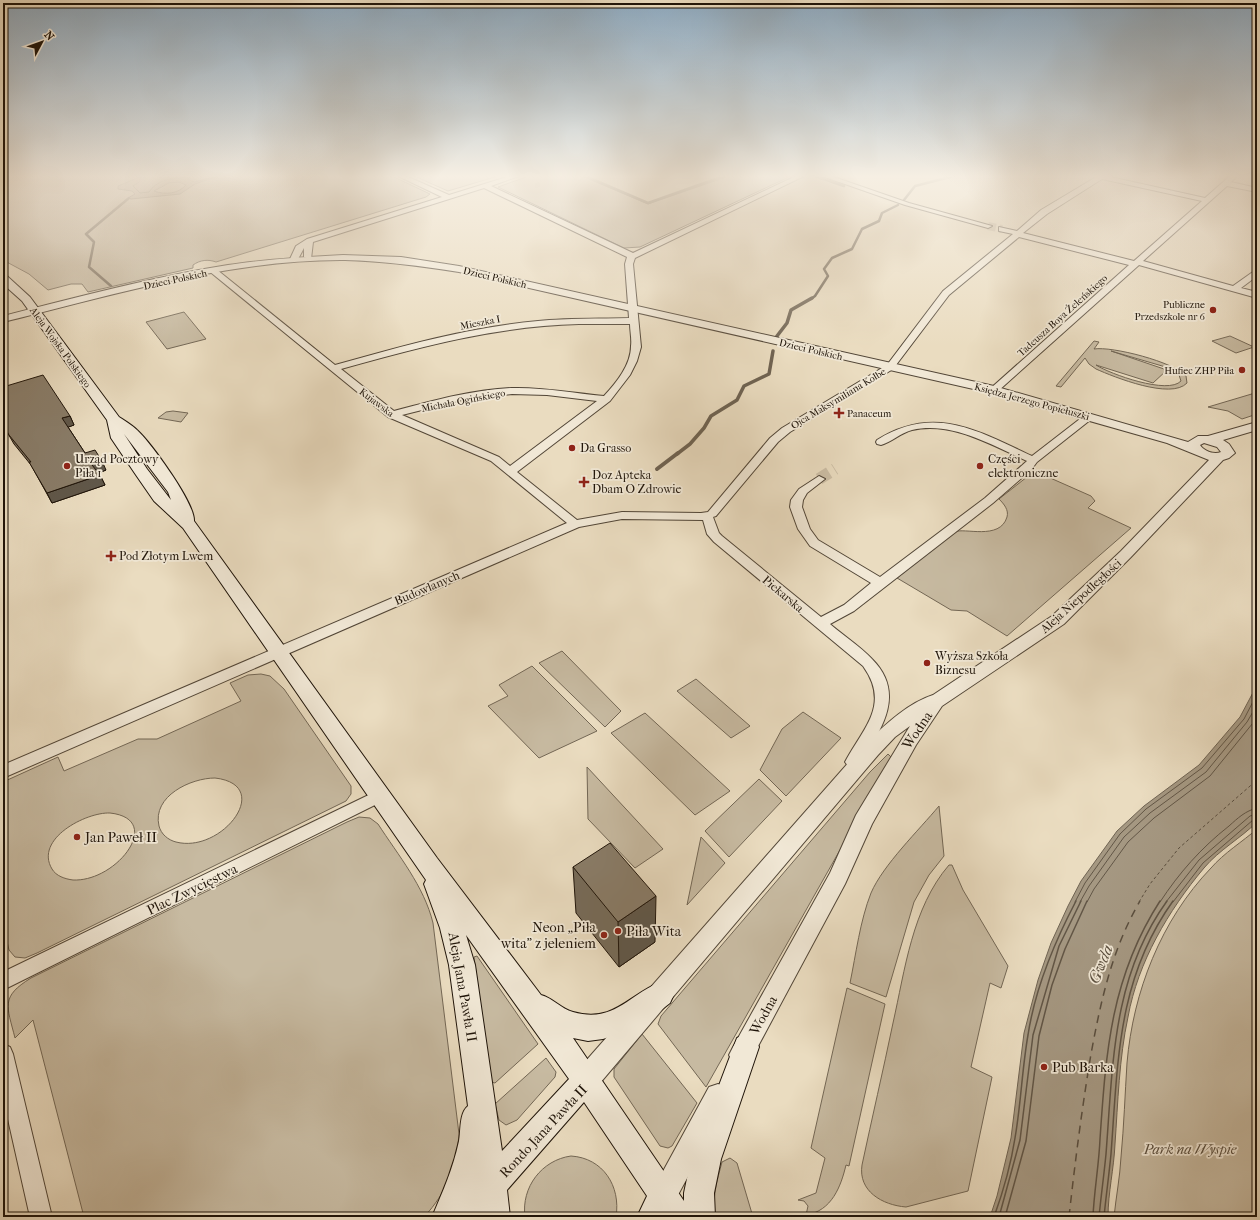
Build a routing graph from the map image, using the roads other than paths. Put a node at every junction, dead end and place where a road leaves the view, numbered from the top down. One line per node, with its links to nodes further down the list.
1 (335, 233): 6 (street)
2 (584, 233): 7 (street)
3 (680, 233): 7 (street)
4 (1017, 233): 10 (street); 21 (street, Ojca Maksymiliana Kolbe)
5 (1169, 233): 10 (street, Tadeusza Boya Żeleńskiego)
6 (310, 241): 8 (street); 9 (street)
7 (632, 256): 16 (street)
8 (308, 258): 9 (street, Dzieci Polskich); 16 (street, Dzieci Polskich)
9 (294, 259): 11 (street, Dzieci Polskich)
10 (1136, 263): 14 (street); 23 (street, Tadeusza Boya Żeleńskiego)
11 (213, 271): 17 (street, Dzieci Polskich); 22 (street, Kujawska)
12 (1257, 271): 14 (street)
13 (3, 278): 17 (main road, Aleja Wojska Polskiego)
14 (1235, 288): 15 (street)
15 (1257, 295)
16 (632, 303): 18 (street, Dzieci Polskich); 20 (street)
17 (36, 311): 19 (street, Dzieci Polskich); 38 (main road, Aleja Wojska Polskiego)
18 (655, 313): 20 (street); 21 (street, Dzieci Polskich)
19 (3, 319)
20 (634, 321): 22 (street, Mieszka I); 24 (street)
21 (890, 367): 23 (street, Księdza Jerzego Popiełuszki); 34 (street, Ojca Maksymiliana Kolbe)
22 (333, 368): 25 (street, Kujawska)
23 (994, 390): 26 (street, Księdza Jerzego Popiełuszki)
24 (606, 399): 25 (street, Michała Ogińskiego); 32 (street)
25 (392, 415): 32 (street, Kujawska)
26 (1089, 417): 29 (street, Księdza Jerzego Popiełuszki); 31 (street)
27 (1251, 428): 29 (street, Aleja Niepodległości); 30 (street, Aleja Niepodległości)
28 (880, 442): 31 (street)
29 (1202, 450): 30 (street, Księdza Jerzego Popiełuszki); 30 (street, Aleja Niepodległości); 39 (street, Aleja Niepodległości)
30 (1222, 452)
31 (1033, 460): 36 (street)
32 (511, 471): 35 (street, Kujawska)
33 (819, 479): 36 (street)
34 (707, 516): 35 (street); 37 (street, Piekarska)
35 (575, 524): 38 (street, Budowlanych)
36 (880, 583): 37 (street)
37 (820, 624): 43 (street, Piekarska)
38 (280, 652): 42 (street); 44 (main road)
39 (936, 701): 40 (street, Wodna); 41 (street, Wodna)
40 (871, 750): 41 (street); 43 (street, Wodna)
41 (895, 764): 49 (street, Wodna)
42 (3, 772)
43 (841, 783): 48 (street, Wodna)
44 (381, 795): 45 (main road); 46 (street, Plac Zwycięstwa)
45 (429, 864): 47 (main road, Aleja Jana Pawła II); 51 (main road, Aleja Jana Pawła II)
46 (3, 981)
47 (525, 994): 48 (main road); 52 (main road, Aleja Jana Pawła II)
48 (661, 994): 52 (street, Wodna)
49 (746, 1047): 54 (street, Wodna); 59 (main road)
50 (3, 1054): 55 (street)
51 (479, 1080): 53 (main road, Aleja Jana Pawła II); 56 (main road)
52 (586, 1080): 53 (main road, Rondo Jana Pawła II); 54 (main road, Rondo Jana Pawła II)
53 (492, 1186): 57 (main road); 58 (main road, Rondo Jana Pawła II)
54 (664, 1210)
55 (41, 1217)
56 (446, 1217)
57 (464, 1217)
58 (495, 1217)
59 (700, 1217)

